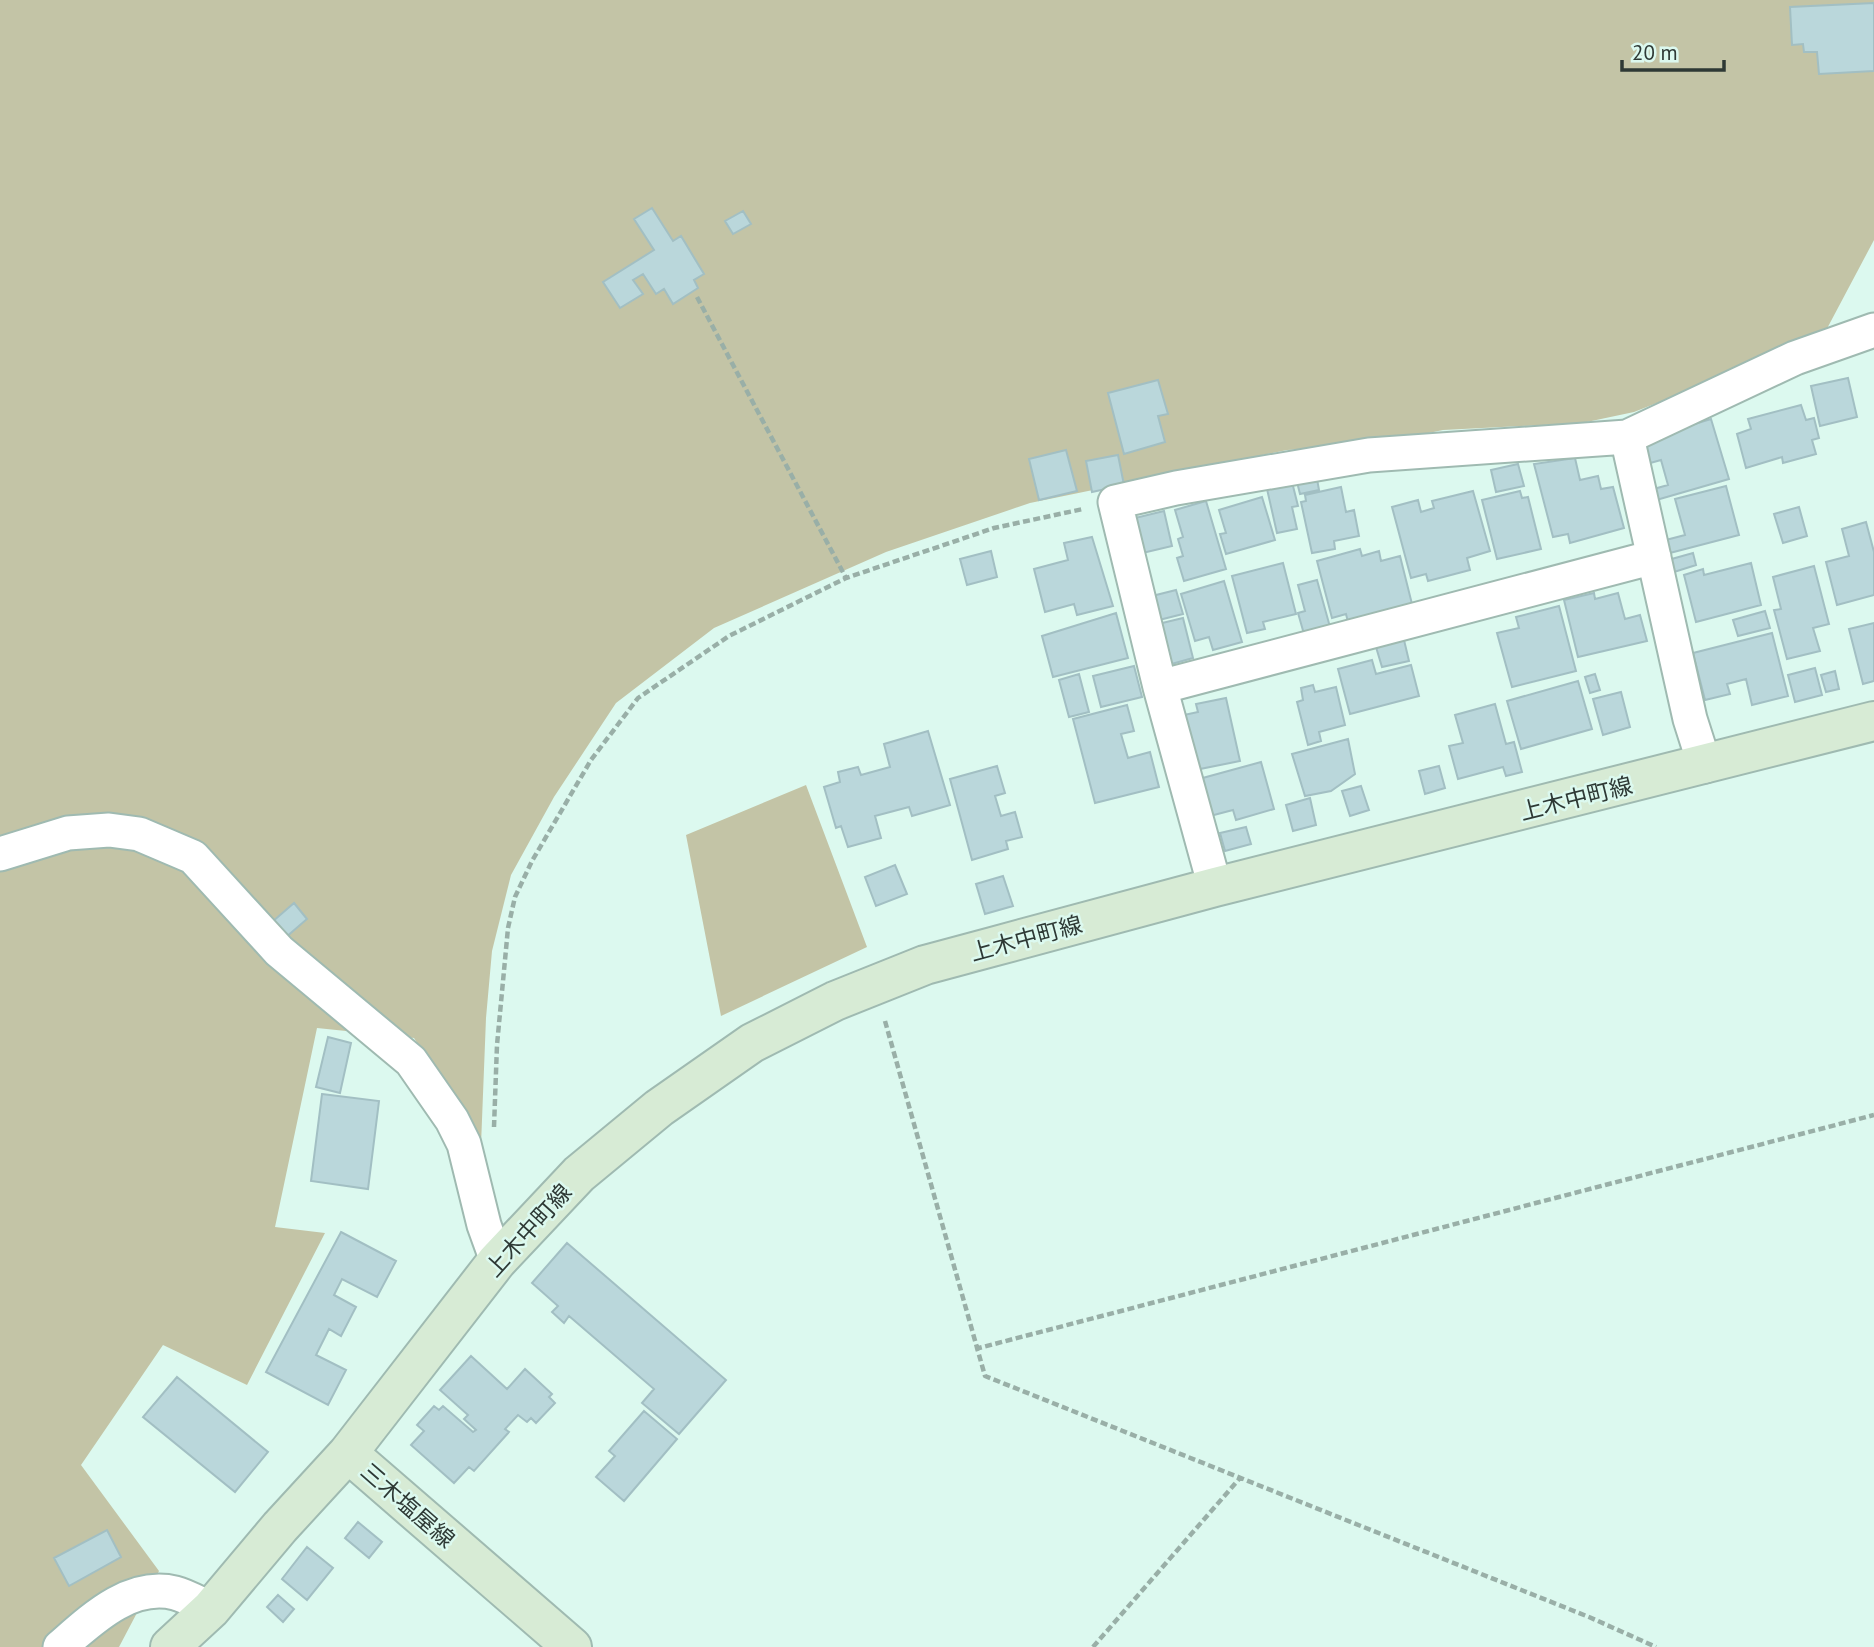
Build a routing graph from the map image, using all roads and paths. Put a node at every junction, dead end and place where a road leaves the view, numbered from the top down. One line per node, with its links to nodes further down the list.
1 (697, 298): 6 (path)
2 (1874, 330): 3 (street)
3 (1627, 437): 4 (street); 5 (street)
4 (1115, 502): 6 (path); 7 (street)
5 (1654, 557): 7 (street); 9 (street)
6 (846, 578): 14 (path)
7 (1160, 687): 11 (street)
8 (1874, 721): 9 (main road, 上木中町線)
9 (1704, 766): 11 (main road, 上木中町線)
10 (0, 854): 15 (street)
11 (1215, 887): 12 (main road, 上木中町線)
12 (876, 986): 15 (main road, 上木中町線); 16 (path)
13 (1874, 1115): 16 (path)
14 (494, 1131)
15 (497, 1261): 17 (main road, 上木中町線)
16 (975, 1349): 18 (path)
17 (348, 1453): 19 (main road, 三木塩屋線); 22 (main road, 三木塩屋線)
18 (1240, 1478): 23 (path); 24 (path)
19 (211, 1609): 20 (street); 21 (main road, 三木塩屋線)
20 (60, 1647)
21 (170, 1647)
22 (572, 1647)
23 (1093, 1647)
24 (1656, 1647)

